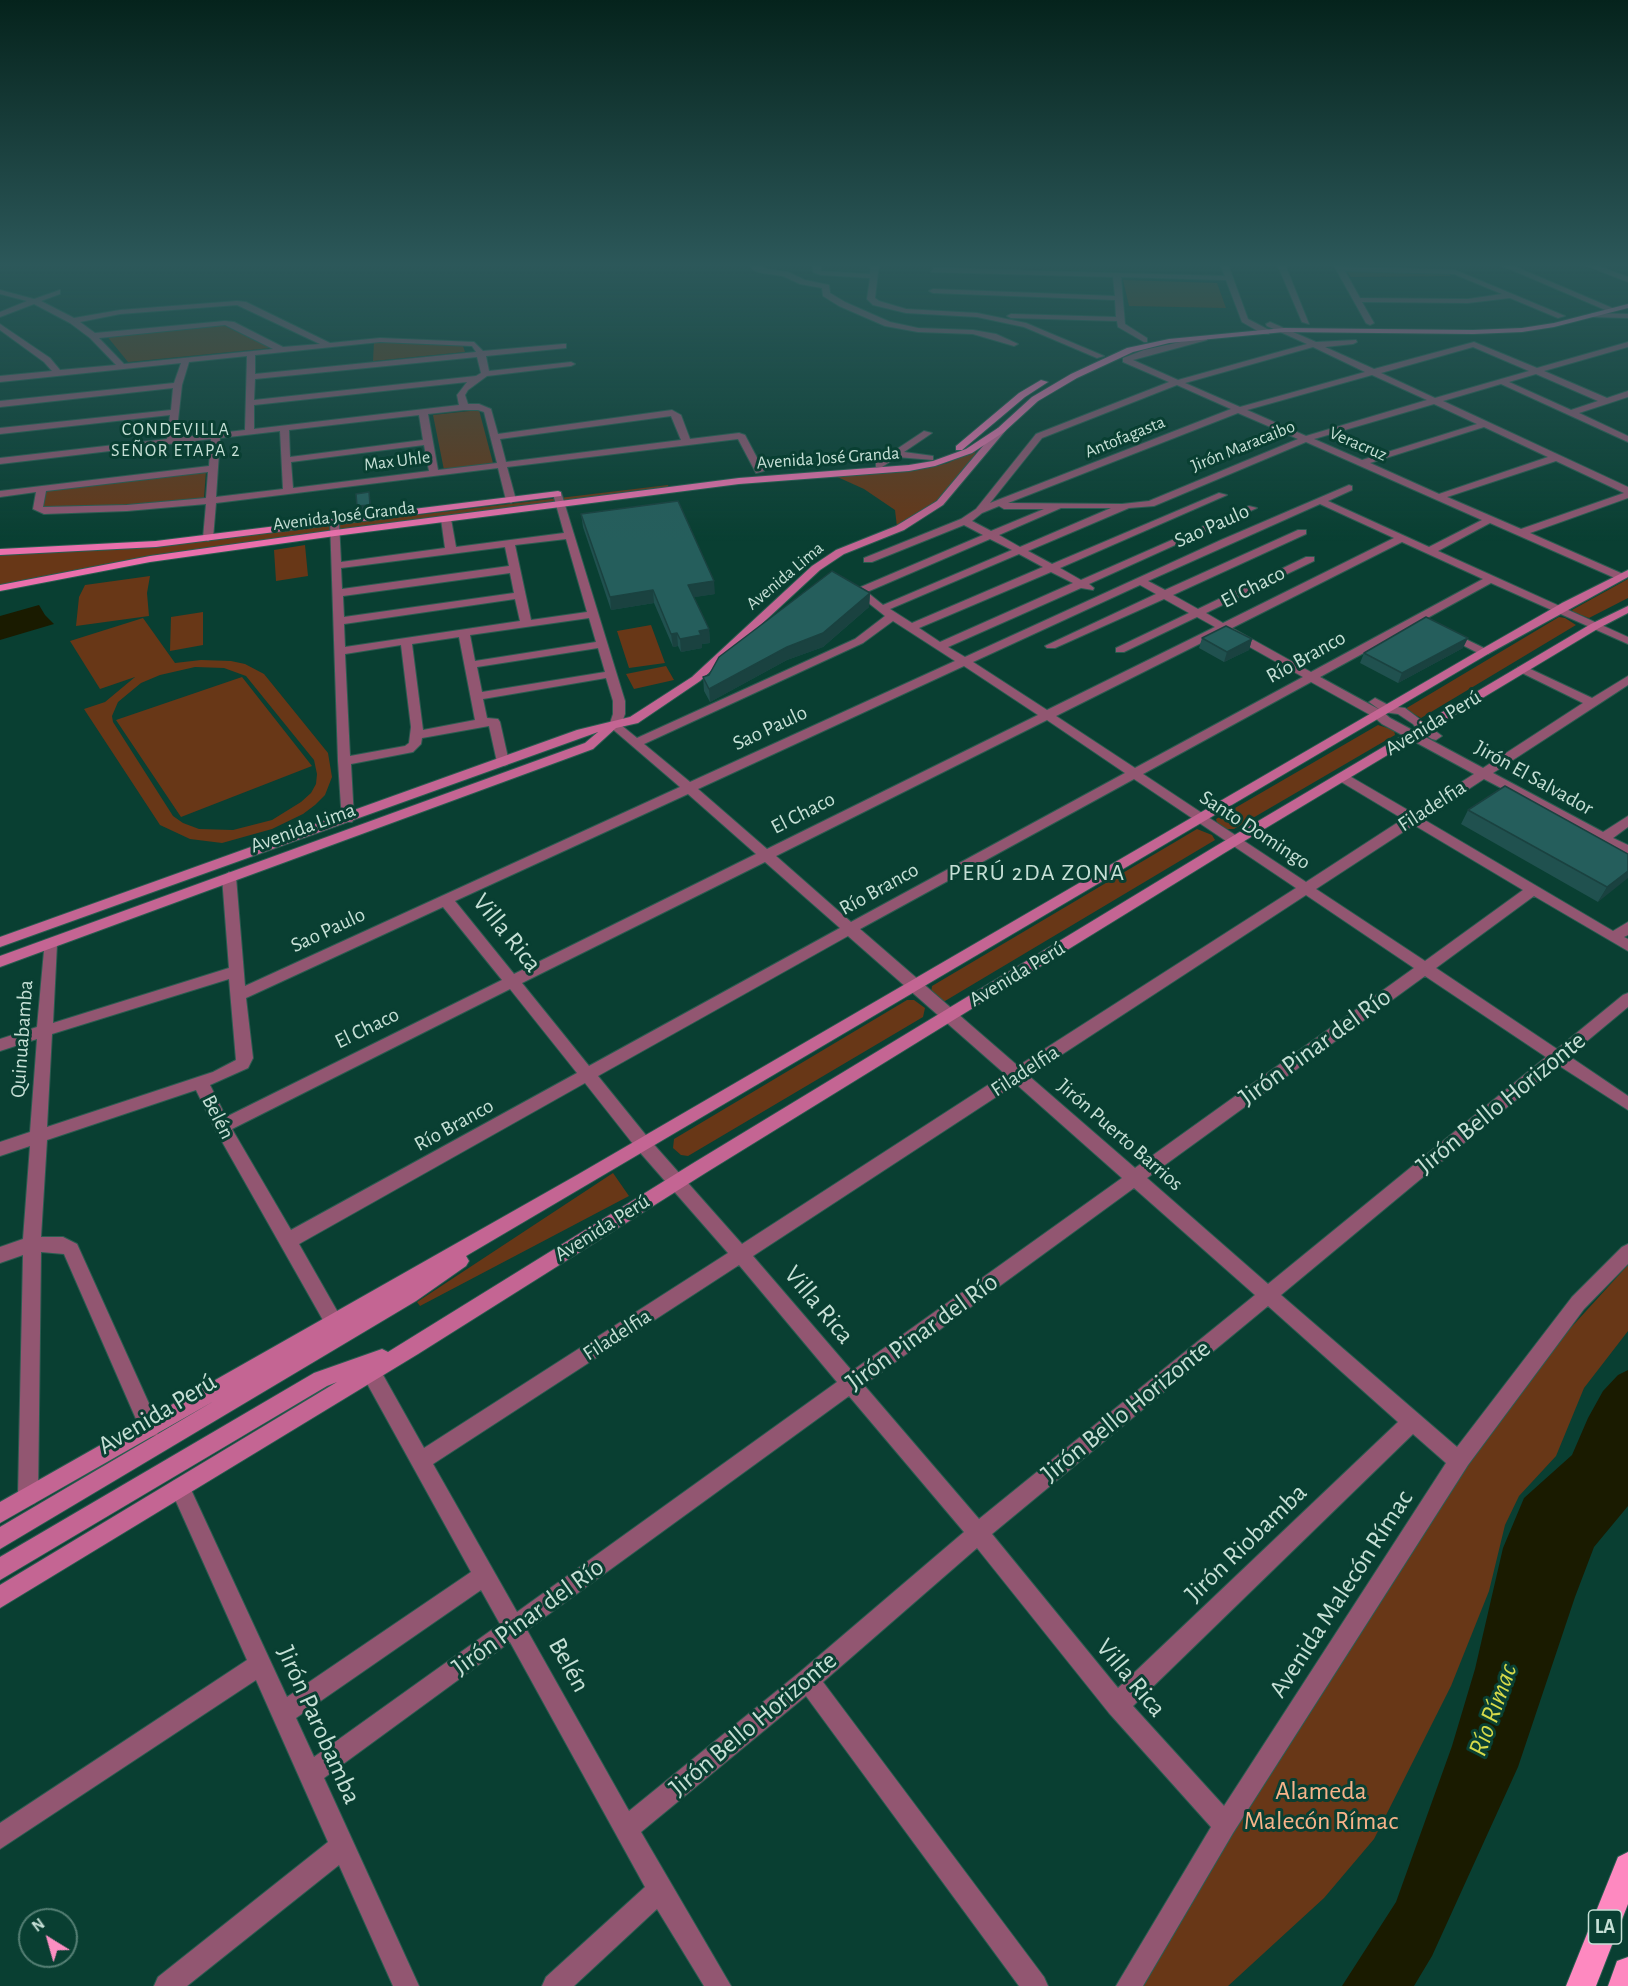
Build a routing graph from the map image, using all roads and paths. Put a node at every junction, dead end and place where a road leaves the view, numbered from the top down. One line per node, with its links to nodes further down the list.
1 (42, 357): 21 (street)
2 (113, 357): 19 (street)
3 (208, 357): 16 (street)
4 (251, 357): 24 (street)
5 (368, 357): 18 (street)
6 (453, 357): 18 (street)
7 (482, 357): 23 (street)
8 (1098, 357): 54 (main road, Avenida José Granda)
9 (1115, 357): 42 (main road, Avenida José Granda)
10 (1135, 357): 28 (street, Veracruz)
11 (1271, 357): 28 (street)
12 (1338, 357): 22 (street)
13 (1427, 357): 22 (street, Antofagasta)
14 (1504, 357): 20 (street, Antofagasta)
15 (1583, 357): 20 (street, Jirón Maracaibo)
16 (186, 359): 19 (street); 29 (street)
17 (572, 364): 23 (street)
18 (368, 365): 24 (street)
19 (122, 366): 21 (street)
20 (1536, 370): 27 (street, Jirón Maracaibo); 32 (street)
21 (57, 372): 25 (street)
22 (1371, 372): 31 (street); 36 (street, Antofagasta)
23 (485, 374): 26 (street)
24 (252, 377): 33 (street)
25 (0, 379)
26 (476, 379): 33 (street); 35 (street)
27 (1501, 381): 31 (street, Jirón Maracaibo); 39 (street)
28 (1175, 383): 36 (street, Veracruz); 80 (street)
29 (178, 385): 34 (street); 37 (street)
30 (1628, 394): 32 (street)
31 (1431, 400): 40 (street); 48 (street, Jirón Maracaibo)
32 (1606, 401): 39 (street)
33 (250, 403): 44 (street)
34 (0, 404)
35 (464, 407): 38 (street); 47 (street)
36 (1237, 410): 48 (street, Veracruz); 77 (street, Antofagasta)
37 (174, 412): 43 (street); 50 (street)
38 (423, 412): 41 (street); 51 (street)
39 (1570, 413): 49 (street)
40 (1483, 425): 55 (street); 58 (street)
41 (284, 428): 44 (street); 56 (street)
42 (1001, 430): 71 (main road, Avenida José Granda); 143 (main road, Avenida Lima)
43 (0, 431)
44 (249, 432): 46 (street)
45 (927, 433): 53 (street)
46 (216, 436): 50 (street); 61 (street)
47 (493, 437): 52 (street); 59 (street)
48 (1305, 439): 58 (street, Veracruz); 75 (street, Jirón Maracaibo)
49 (1628, 439)
50 (171, 441): 57 (street)
51 (429, 442): 56 (street); 63 (street)
52 (686, 442): 59 (street, Max Uhle); 62 (street, Max Uhle)
53 (895, 454): 54 (street); 60 (street)
54 (930, 458): 60 (main road, Avenida José Granda)
55 (1555, 458): 67 (street); 70 (street)
56 (286, 460): 66 (street)
57 (0, 461)
58 (1360, 463): 70 (street, Veracruz)
59 (500, 464): 63 (street, Max Uhle); 72 (street)
60 (879, 465): 62 (main road, Avenida José Granda)
61 (214, 468): 64 (street); 73 (street)
62 (759, 471): 71 (main road, Avenida José Granda)
63 (434, 472): 66 (street, Max Uhle)
64 (42, 488): 68 (street); 73 (street, Max Uhle)
65 (1349, 488): 74 (street, Sao Paulo)
66 (288, 491): 73 (street, Max Uhle)
67 (1628, 493): 87 (street)
68 (0, 494)
69 (1222, 495): 84 (street)
70 (1438, 497): 82 (street, Veracruz)
71 (560, 499): 72 (main road, Avenida José Granda); 81 (main road, Avenida José Granda); 89 (street)
72 (511, 500): 85 (main road, Avenida José Granda)
73 (211, 501): 90 (street)
74 (1320, 501): 91 (street); 92 (street, Sao Paulo)
75 (1151, 504): 76 (street, Jirón Maracaibo); 84 (street)
76 (1127, 505): 78 (street); 94 (street, Jirón Maracaibo)
77 (996, 506): 78 (street); 80 (street, Antofagasta)
78 (1058, 507): 88 (street)
79 (1252, 508): 84 (street)
80 (979, 511): 83 (street, Antofagasta)
81 (446, 519): 85 (main road, Avenida José Granda); 96 (street)
82 (1491, 519): 87 (street, Veracruz); 95 (street)
83 (965, 521): 88 (street); 99 (street, Antofagasta)
84 (1187, 523): 92 (street); 102 (street); 106 (street)
85 (335, 527): 90 (main road, Avenida José Granda); 100 (street); 107 (main road, Avenida José Granda)
86 (1302, 532): 108 (street)
87 (1521, 532): 103 (street, Veracruz)
88 (992, 535): 94 (street); 115 (street, Santo Domingo)
89 (570, 536): 93 (street); 116 (street)
90 (208, 538): 97 (main road, Avenida José Granda)
91 (1403, 538): 95 (street); 120 (street, El Chaco)
92 (1225, 542): 105 (street, Sao Paulo)
93 (509, 543): 96 (street); 101 (street)
94 (1021, 550): 102 (street); 115 (street, Jirón Maracaibo)
95 (1431, 550): 104 (street)
96 (451, 551): 100 (street)
97 (0, 552)
98 (1310, 559): 114 (street)
99 (868, 560)
100 (336, 566): 109 (street)
101 (513, 568): 109 (street); 110 (street)
102 (1053, 568): 106 (street); 122 (street)
103 (1624, 574): 112 (main road, Avenida Perú)
104 (1492, 578): 112 (street); 119 (street, Río Branco)
105 (1144, 579): 108 (street, Jirón El Salvador); 111 (street, Sao Paulo)
106 (1083, 585): 111 (street); 127 (street)
107 (0, 588)
108 (1168, 592): 114 (street, Jirón El Salvador); 128 (street)
109 (338, 593): 117 (street)
110 (521, 595): 117 (street); 118 (street)
111 (1105, 597): 132 (street, Sao Paulo)
112 (1558, 609): 121 (street); 131 (main road, Avenida Perú)
113 (1628, 609): 121 (main road, Avenida Perú)
114 (1202, 611): 120 (street, Jirón El Salvador); 130 (street)
115 (887, 613): 122 (street, Santo Domingo); 146 (street, Jirón Maracaibo)
116 (593, 614): 118 (street); 126 (street)
117 (339, 621): 129 (street)
118 (526, 624): 123 (street)
119 (1428, 624): 131 (street); 136 (street, Río Branco)
120 (1227, 625): 136 (street, Jirón El Salvador); 141 (street, El Chaco)
121 (1595, 626): 124 (street); 134 (main road, Avenida Perú)
122 (910, 628): 127 (street, Santo Domingo)
123 (464, 633): 125 (street); 133 (street)
124 (1628, 641)
125 (406, 642): 129 (street); 145 (street)
126 (602, 644): 133 (street); 135 (street)
127 (939, 646): 132 (street, Santo Domingo)
128 (1051, 646)
129 (340, 651): 147 (street)
130 (1120, 651)
131 (1484, 652): 140 (main road, Avenida Perú)
132 (964, 662): 141 (street, Santo Domingo); 152 (street, Sao Paulo)
133 (470, 665): 138 (street)
134 (1522, 669): 139 (street); 144 (main road, Avenida Perú)
135 (611, 674): 138 (street); 143 (street)
136 (1317, 675): 140 (street, Jirón El Salvador); 150 (street, Río Branco)
137 (1628, 680): 139 (street, Filadelfia)
138 (477, 696): 142 (street)
139 (1592, 703): 149 (street, Filadelfia)
140 (1382, 711): 144 (street, Jirón El Salvador); 154 (main road, Avenida Perú)
141 (1047, 715): 150 (street, Santo Domingo); 161 (street, El Chaco)
142 (482, 722): 145 (street); 148 (street)
143 (615, 726): 146 (street, Jirón Puerto Barrios); 148 (main road, Avenida Lima); 162 (main road, Avenida Lima)
144 (1418, 731): 149 (street, Jirón El Salvador); 151 (main road, Avenida Perú)
145 (417, 735): 147 (street)
146 (637, 743): 152 (street, Jirón Puerto Barrios)
147 (344, 761): 153 (street)
148 (503, 762): 153 (main road, Avenida Lima)
149 (1488, 769): 155 (street, Filadelfia); 157 (street, Jirón El Salvador)
150 (1134, 775): 154 (street, Santo Domingo); 167 (street, Río Branco)
151 (1342, 777): 155 (street); 159 (main road, Avenida Perú)
152 (689, 788): 161 (street, Jirón Puerto Barrios); 165 (street, Sao Paulo)
153 (347, 819): 169 (main road, Avenida Lima)
154 (1199, 819): 159 (street, Santo Domingo); 176 (main road, Avenida Perú)
155 (1413, 819): 163 (street, Filadelfia); 164 (street)
156 (1628, 820): 157 (street)
157 (1608, 835): 158 (street, Jirón El Salvador); 160 (street, Jirón El Salvador)
158 (1628, 840)
159 (1233, 842): 163 (street, Santo Domingo); 179 (main road, Avenida Perú)
160 (1628, 851)
161 (767, 856): 167 (street, Jirón Puerto Barrios); 175 (street, El Chaco)
162 (229, 877): 170 (main road, Avenida Lima); 174 (street, Belén)
163 (1305, 889): 173 (street, Santo Domingo); 183 (street, Filadelfia)
164 (1533, 890): 168 (street); 173 (street, Jirón Pinar del Río)
165 (445, 899): 175 (street, Villa Rica); 177 (street, Sao Paulo)
166 (1628, 927): 168 (street)
167 (849, 929): 176 (street, Jirón Puerto Barrios); 184 (street, Río Branco)
168 (1614, 938): 171 (street)
169 (0, 942)
170 (50, 944): 172 (main road, Avenida Lima); 180 (street, Quinuabamba)
171 (1628, 946)
172 (0, 962)
173 (1425, 969): 182 (street, Santo Domingo); 191 (street, Jirón Pinar del Río)
174 (236, 971): 177 (street, Belén); 180 (street)
175 (512, 982): 184 (street, Villa Rica); 187 (street, El Chaco)
176 (915, 986): 179 (street, Jirón Puerto Barrios); 189 (main road, Avenida Perú)
177 (238, 995): 185 (street, Belén)
178 (1628, 999): 182 (street, Jirón Bello Horizonte)
179 (949, 1016): 183 (street, Jirón Puerto Barrios); 193 (main road, Avenida Perú)
180 (46, 1030): 181 (street); 188 (street, Quinuabamba)
181 (0, 1045)
182 (1557, 1056): 186 (street, Santo Domingo); 199 (street, Jirón Bello Horizonte)
183 (1018, 1075): 191 (street, Jirón Puerto Barrios); 198 (street, Filadelfia)
184 (588, 1076): 189 (street, Villa Rica); 194 (street, Río Branco)
185 (200, 1082): 187 (street, Belén); 188 (street)
186 (1628, 1104)
187 (222, 1126): 194 (street, Belén)
188 (38, 1136): 190 (street); 195 (street, Quinuabamba)
189 (643, 1144): 192 (main road, Avenida Perú); 193 (street, Villa Rica)
190 (0, 1149)
191 (1134, 1178): 199 (street, Jirón Puerto Barrios); 203 (street, Jirón Pinar del Río)
192 (583, 1180): 200 (main road, Avenida Perú); 212 (main road, Avenida Perú)
193 (677, 1182): 198 (street, Villa Rica); 201 (main road, Avenida Perú)
194 (288, 1241): 200 (street, Belén)
195 (32, 1244): 197 (street); 205 (street); 209 (street, Quinuabamba)
196 (1628, 1252): 207 (street, Avenida Malecón Rímac)
197 (0, 1255)
198 (741, 1255): 203 (street, Villa Rica); 206 (street, Filadelfia)
199 (1267, 1295): 204 (street, Jirón Puerto Barrios); 211 (street, Jirón Bello Horizonte)
200 (335, 1323): 205 (main road, Avenida Perú)
201 (411, 1348): 202 (main road, Avenida Perú); 213 (main road, Avenida Perú)
202 (371, 1372): 206 (street, Belén); 208 (main road, Avenida Perú)
203 (849, 1384): 211 (street, Villa Rica); 216 (street, Jirón Pinar del Río)
204 (1413, 1421): 207 (street, Jirón Puerto Barrios); 219 (street, Jirón Riobamba)
205 (150, 1428): 209 (main road, Avenida Perú)
206 (421, 1461): 214 (street, Belén)
207 (1459, 1462): 222 (street, Avenida Malecón Rímac)
208 (180, 1488): 215 (main road, Avenida Perú); 217 (street, Jirón Parobamba)
209 (28, 1496): 210 (main road, Avenida Perú)
210 (0, 1513)
211 (978, 1533): 218 (street, Jirón Bello Horizonte); 219 (street, Villa Rica)
212 (0, 1539)
213 (0, 1569)
214 (485, 1575): 216 (street, Belén); 220 (street)
215 (0, 1597)
216 (514, 1626): 221 (street, Jirón Pinar del Río); 223 (street, Belén)
217 (260, 1664): 220 (street, Jirón Parobamba); 224 (street)
218 (808, 1680): 223 (street, Jirón Bello Horizonte); 233 (street)
219 (1117, 1705): 222 (street, Villa Rica)
220 (282, 1714): 221 (street, Jirón Parobamba)
221 (310, 1774): 225 (street, Jirón Parobamba)
222 (1225, 1825): 234 (street, Avenida Malecón Rímac)
223 (627, 1828): 227 (street, Belén)
224 (0, 1837)
225 (343, 1846): 229 (street); 230 (street, Jirón Parobamba)
226 (1628, 1867): 235 (highway, LA)
227 (660, 1890): 231 (street); 232 (street, Belén)
228 (1628, 1972): 236 (highway, LA)
229 (167, 1986)
230 (406, 1986)
231 (555, 1986)
232 (718, 1986)
233 (1035, 1986)
234 (1129, 1986)
235 (1581, 1986)
236 (1623, 1986)

